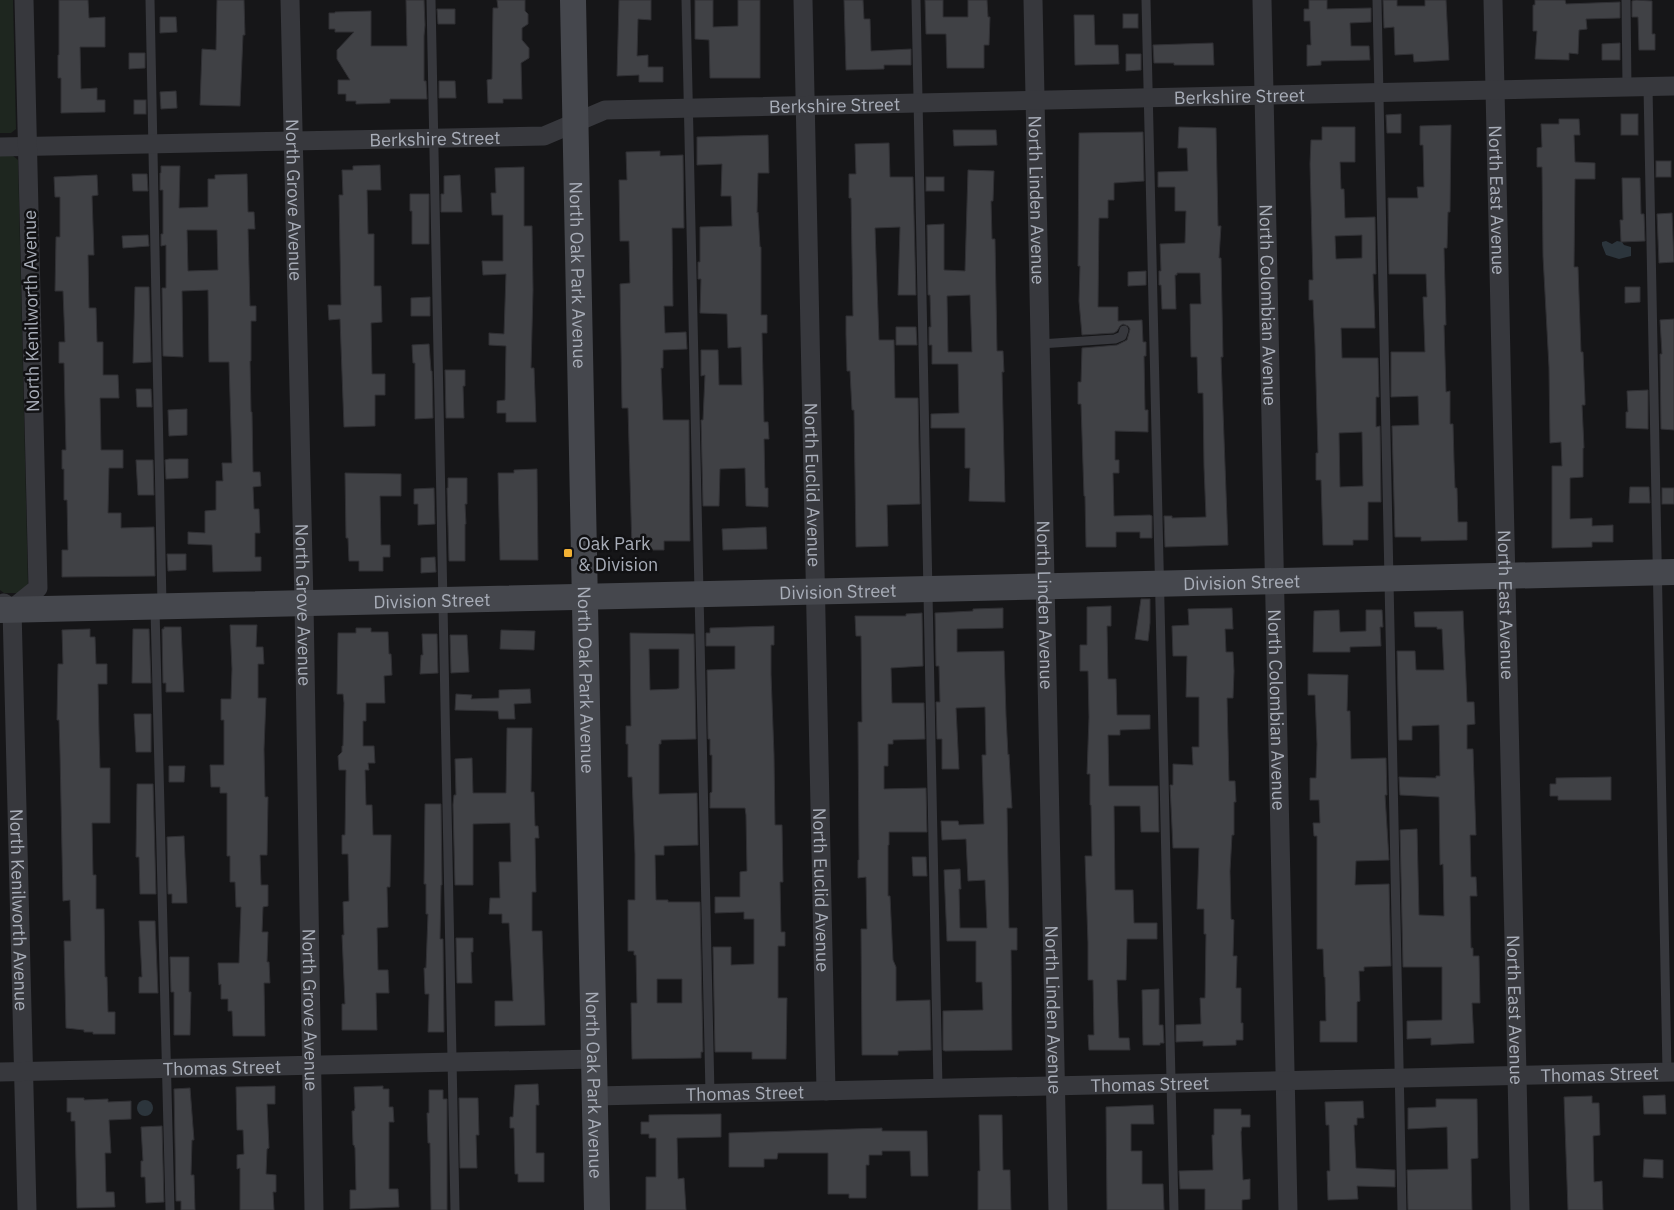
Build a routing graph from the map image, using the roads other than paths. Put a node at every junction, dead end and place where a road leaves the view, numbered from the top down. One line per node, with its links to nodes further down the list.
1 (24, 0): 31 (street, North Kenilworth Avenue)
2 (150, 0): 29 (lane)
3 (290, 0): 28 (street, North Grove Avenue)
4 (431, 0): 27 (lane)
5 (573, 0): 26 (street, North Oak Park Avenue)
6 (686, 0): 25 (lane)
7 (803, 0): 24 (street, North Euclid Avenue)
8 (916, 0): 23 (lane)
9 (1033, 0): 22 (street, North Linden Avenue)
10 (1146, 0): 21 (lane)
11 (1262, 0): 20 (street, North Colombian Avenue)
12 (1377, 0): 19 (lane)
13 (1493, 0): 18 (street, North East Avenue)
14 (1626, 0): 16 (lane)
15 (1674, 86): 17 (street, Berkshire Street)
16 (1627, 87): 17 (street, Berkshire Street); 18 (street, Berkshire Street)
17 (1648, 87): 34 (lane)
18 (1495, 90): 19 (street, Berkshire Street); 35 (street, North East Avenue)
19 (1379, 93): 20 (street, Berkshire Street); 36 (lane)
20 (1264, 95): 21 (street, Berkshire Street); 37 (street, North Colombian Avenue)
21 (1148, 98): 22 (street, Berkshire Street); 38 (lane)
22 (1035, 100): 23 (street, Berkshire Street); 33 (street, North Linden Avenue)
23 (918, 103): 24 (street, Berkshire Street); 40 (lane)
24 (805, 106): 25 (street, Berkshire Street); 41 (street, North Euclid Avenue)
25 (688, 108): 26 (street, Berkshire Street); 42 (lane)
26 (575, 123): 27 (street, Berkshire Street); 43 (street, North Oak Park Avenue)
27 (434, 138): 28 (street, Berkshire Street); 44 (lane)
28 (293, 141): 29 (street, Berkshire Street); 45 (street, North Grove Avenue)
29 (153, 144): 31 (street, Berkshire Street); 47 (lane)
30 (0, 146): 31 (street, Berkshire Street)
31 (28, 146): 46 (street, North Kenilworth Avenue)
32 (1124, 330): 33 (lane)
33 (1040, 344): 39 (street, North Linden Avenue)
34 (1666, 572): 35 (street, Division Street); 54 (lane)
35 (1506, 576): 36 (street, Division Street); 55 (street, North East Avenue)
36 (1389, 578): 37 (street, Division Street); 56 (lane)
37 (1275, 580): 38 (street, Division Street); 57 (street, North Colombian Avenue)
38 (1159, 583): 39 (street, Division Street); 58 (lane)
39 (1045, 586): 40 (street, Division Street); 59 (street, North Linden Avenue)
40 (928, 588): 41 (street, Division Street); 60 (lane)
41 (816, 591): 42 (street, Division Street); 61 (street, North Euclid Avenue)
42 (699, 594): 43 (street, Division Street); 62 (lane)
43 (584, 596): 44 (street, Division Street); 48 (street, North Oak Park Avenue)
44 (443, 600): 45 (street, Division Street); 49 (lane)
45 (304, 603): 47 (street, Division Street); 50 (street, North Grove Avenue)
46 (4, 606): 47 (street, Division Street); 52 (street, North Kenilworth Avenue)
47 (159, 606): 51 (lane)
48 (594, 1059): 49 (street, Thomas Street); 63 (street, North Oak Park Avenue)
49 (452, 1062): 50 (street, Thomas Street); 67 (lane)
50 (311, 1065): 51 (street, Thomas Street); 66 (street, North Grove Avenue)
51 (167, 1068): 52 (street, Thomas Street); 65 (lane)
52 (24, 1071): 53 (street, Thomas Street); 64 (street, North Kenilworth Avenue)
53 (0, 1072)
54 (1670, 1072): 55 (street, Thomas Street)
55 (1517, 1076): 56 (street, Thomas Street); 73 (street, North East Avenue)
56 (1400, 1078): 57 (street, Thomas Street); 72 (lane)
57 (1285, 1081): 58 (street, Thomas Street); 71 (street, North Colombian Avenue)
58 (1171, 1083): 59 (street, Thomas Street); 70 (lane)
59 (1056, 1086): 60 (street, Thomas Street); 69 (street, North Linden Avenue)
60 (938, 1088): 61 (street, Thomas Street)
61 (826, 1091): 62 (street, Thomas Street)
62 (710, 1094): 63 (street, Thomas Street)
63 (594, 1096): 68 (street, North Oak Park Avenue)
64 (27, 1210)
65 (170, 1210)
66 (314, 1210)
67 (455, 1210)
68 (597, 1210)
69 (1058, 1210)
70 (1174, 1210)
71 (1288, 1210)
72 (1402, 1210)
73 (1520, 1210)

